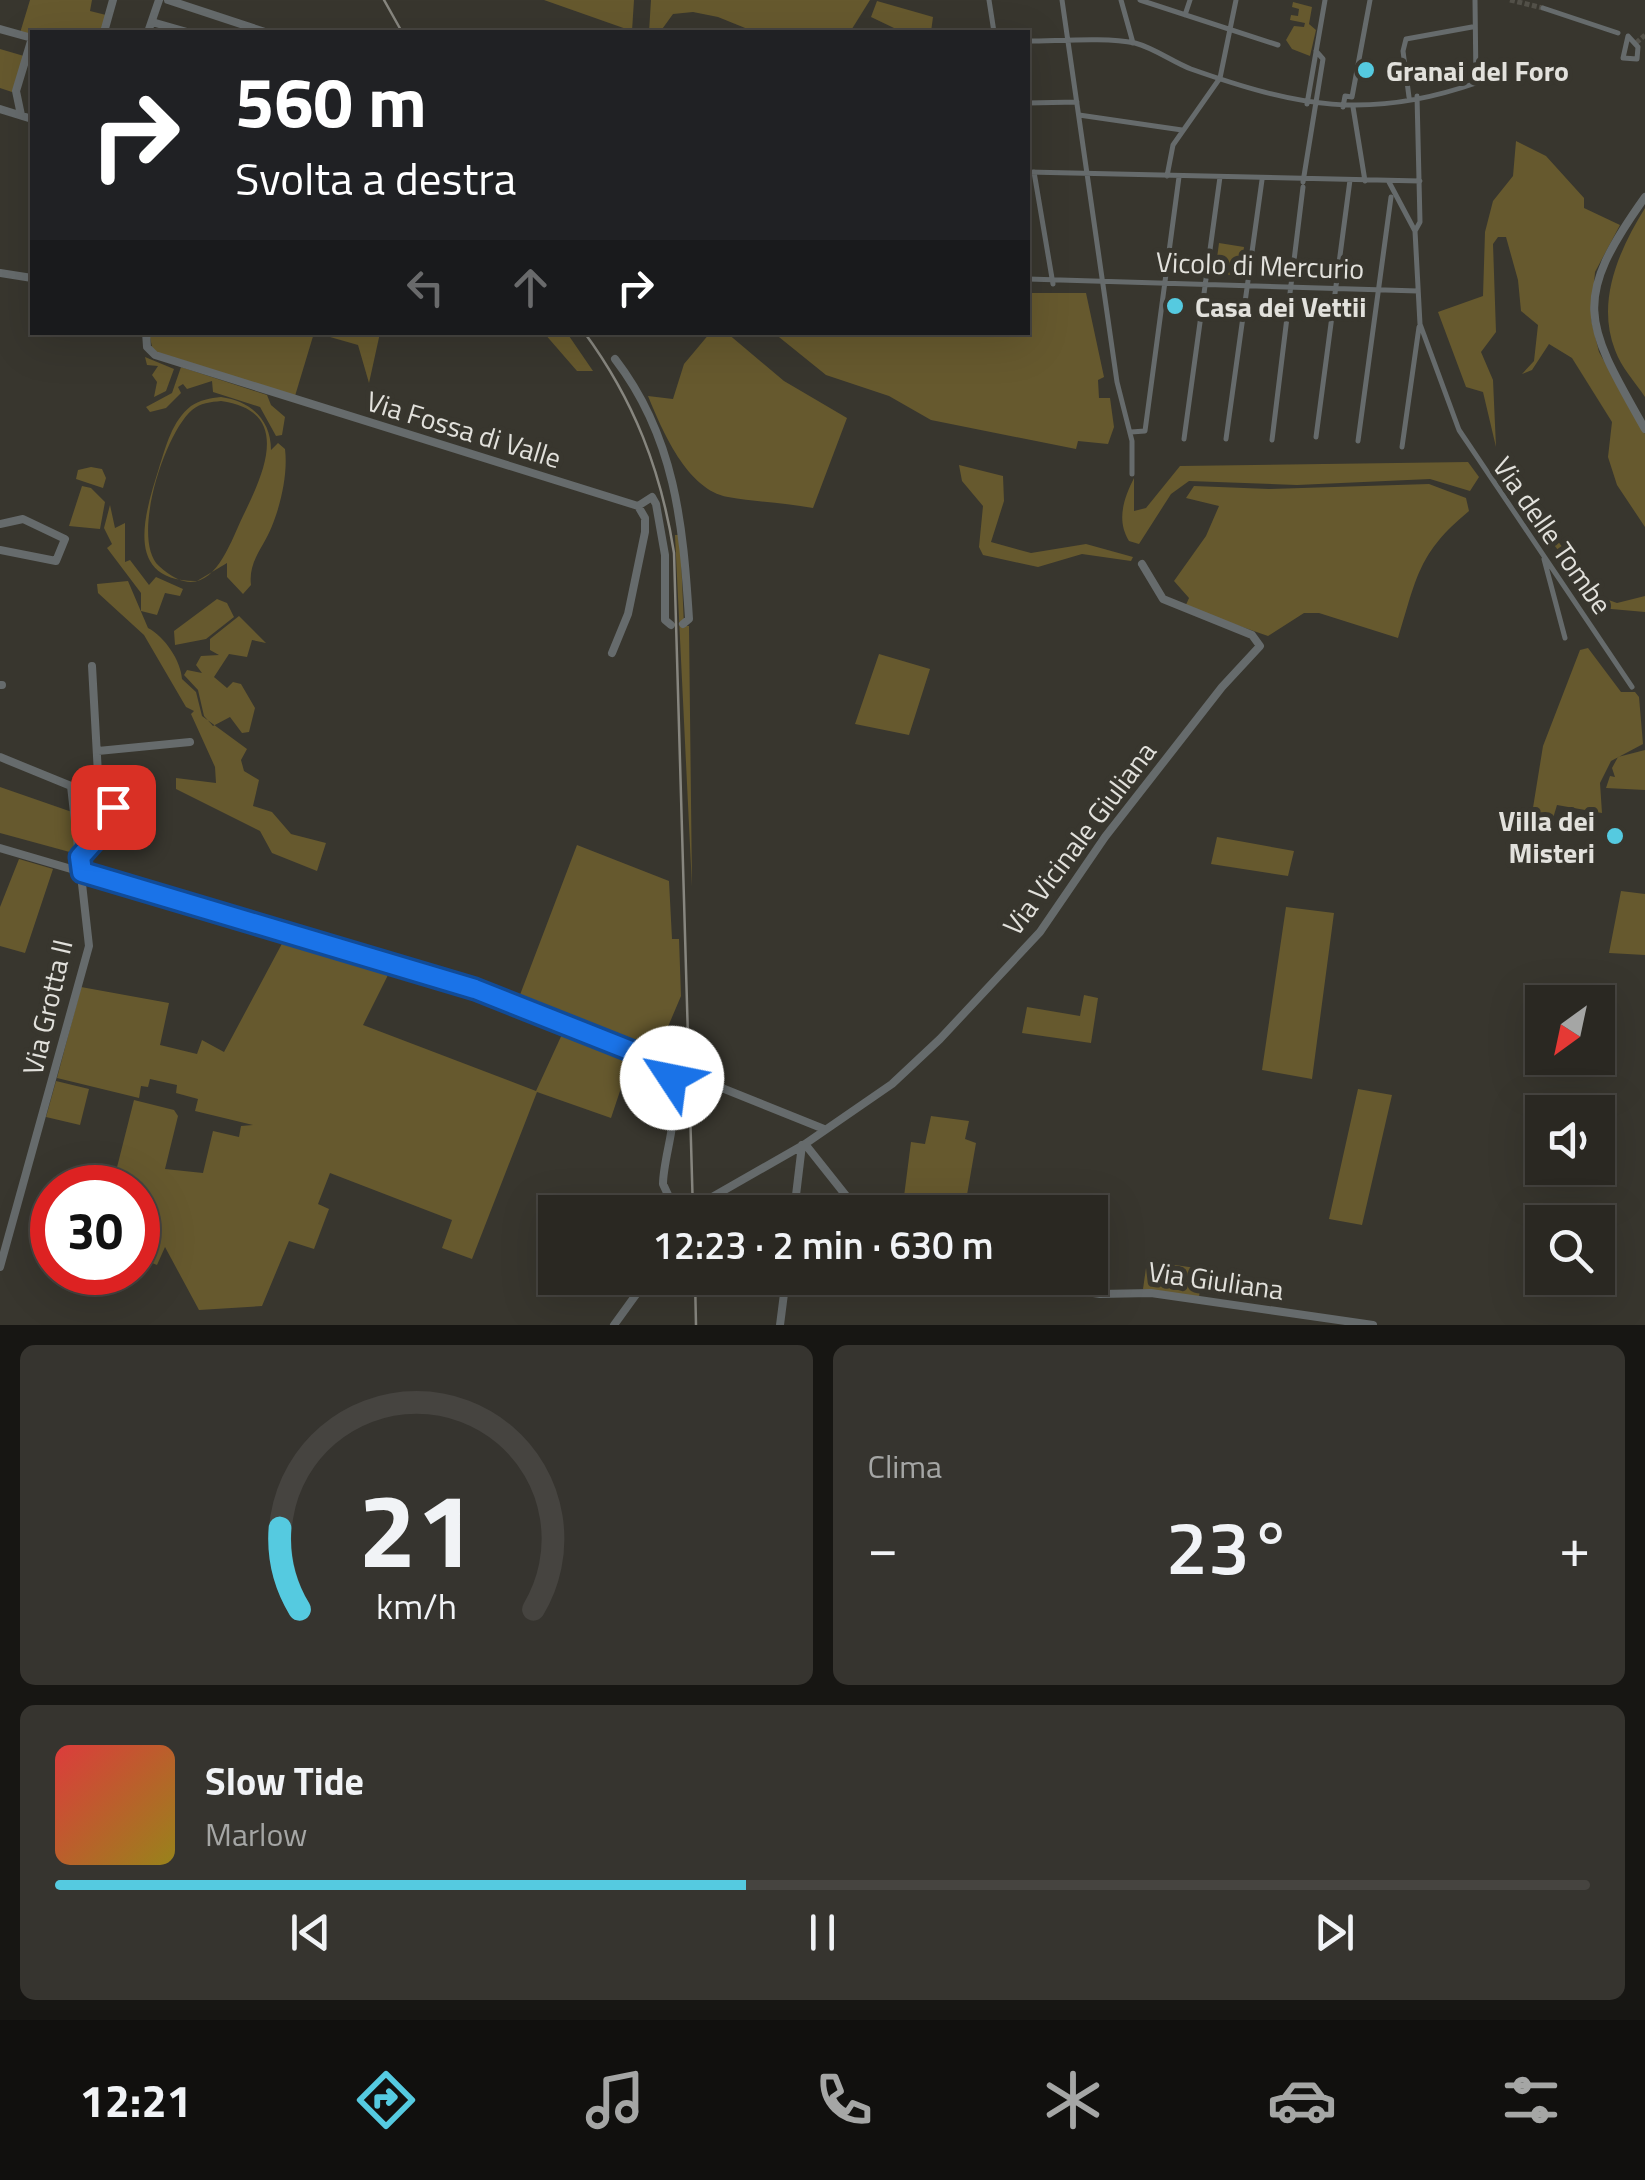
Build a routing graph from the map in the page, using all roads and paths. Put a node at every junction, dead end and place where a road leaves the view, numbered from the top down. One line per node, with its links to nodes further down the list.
1 (114, 0): 18 (street)
2 (159, 0): 15 (street)
3 (168, 0): 21 (street)
4 (989, 0): 22 (street)
5 (1062, 0): 27 (street)
6 (1122, 0): 28 (street)
7 (1140, 0): 14 (street)
8 (1190, 0): 14 (street)
9 (1236, 0): 23 (street)
10 (1325, 0): 31 (street)
11 (1370, 0): 38 (street)
12 (1475, 0): 16 (street)
13 (1543, 8): 24 (street)
14 (1185, 15): 23 (street)
15 (152, 22): 19 (street); 20 (street)
16 (1472, 27): 33 (street); 33 (street)
17 (0, 28): 25 (street)
18 (105, 30)
19 (149, 30)
20 (179, 30)
21 (259, 30)
22 (994, 30)
23 (1230, 32): 30 (street); 32 (street)
24 (1621, 36): 24 (street)
25 (30, 37)
26 (1030, 41): 27 (street)
27 (1068, 42): 28 (street); 35 (street)
28 (1133, 42): 32 (street)
29 (30, 45): 41 (street)
30 (1278, 45)
31 (1316, 51): 36 (street); 37 (street)
32 (1220, 78): 36 (street); 44 (street)
33 (1413, 97): 39 (street); 52 (street)
34 (1030, 102): 35 (street)
35 (1076, 102): 42 (street)
36 (1307, 104): 37 (street)
37 (1315, 106): 38 (street); 55 (street)
38 (1343, 107): 39 (street)
39 (1353, 107): 53 (street)
40 (0, 109): 41 (street)
41 (21, 115): 43 (street)
42 (1078, 115): 44 (street); 46 (street)
43 (30, 118)
44 (1182, 130): 47 (street)
45 (1031, 172): 46 (street); 63 (street)
46 (1086, 174): 47 (street); 62 (street)
47 (1167, 176): 48 (street)
48 (1179, 177): 49 (street); 64 (street)
49 (1220, 177): 50 (street); 65 (street)
50 (1262, 178): 55 (street); 66 (street)
51 (1350, 180): 53 (street); 55 (street); 68 (street)
52 (1420, 180): 54 (street); 58 (street)
53 (1365, 181): 54 (street)
54 (1390, 182): 56 (street)
55 (1303, 183): 67 (street)
56 (1392, 194): 58 (street); 69 (street)
57 (1645, 197): 74 (street)
58 (1415, 230): 70 (street)
59 (0, 273): 60 (street)
60 (30, 278)
61 (1030, 279): 63 (street, Vicolo di Mercurio)
62 (1102, 279): 63 (street, Vicolo di Mercurio); 64 (street, Vicolo di Mercurio); 75 (street)
63 (1053, 282)
64 (1164, 282): 65 (street, Vicolo di Mercurio); 75 (street)
65 (1206, 284): 66 (street, Vicolo di Mercurio); 77 (street)
66 (1248, 285): 67 (street, Vicolo di Mercurio); 78 (street)
67 (1292, 286): 68 (street, Vicolo di Mercurio); 79 (street)
68 (1335, 286): 69 (street, Vicolo di Mercurio); 76 (street)
69 (1378, 289): 70 (street, Vicolo di Mercurio); 80 (street)
70 (1418, 291): 71 (street)
71 (1420, 324): 81 (street); 86 (street, Via delle Tombe)
72 (146, 335): 83 (street, Via Fossa di Valle)
73 (615, 358): 88 (street)
74 (1645, 428)
75 (1130, 432): 82 (street)
76 (1316, 437)
77 (1184, 439)
78 (1226, 439)
79 (1272, 440)
80 (1358, 441)
81 (1402, 447)
82 (1132, 474)
83 (638, 506): 89 (street); 91 (street)
84 (0, 524): 85 (street)
85 (0, 550)
86 (1542, 551): 90 (street); 93 (street, Via delle Tombe)
87 (1142, 564): 101 (street, Via Vicinale Giuliana)
88 (684, 624)
89 (671, 625)
90 (1565, 638)
91 (612, 653)
92 (92, 666): 95 (street)
93 (1632, 686)
94 (190, 742): 95 (street)
95 (98, 751): 98 (street)
96 (0, 757): 98 (street, Via Grotta II)
97 (0, 848): 99 (street)
98 (80, 857): 99 (street, Via Grotta II)
99 (82, 872): 103 (street); 107 (street, Via Grotta II)
100 (697, 1078): 101 (street)
101 (824, 1130): 102 (street, Via Vicinale Giuliana)
102 (804, 1144): 104 (street, Via Vicinale Giuliana, bridge); 105 (street); 106 (street)
103 (673, 1195)
104 (716, 1195)
105 (796, 1195)
106 (845, 1195)
107 (0, 1266)
108 (1108, 1294): 113 (street, Via Giuliana)
109 (636, 1295): 111 (street)
110 (784, 1295): 112 (street)
111 (614, 1325)
112 (780, 1325)
113 (1374, 1325)

